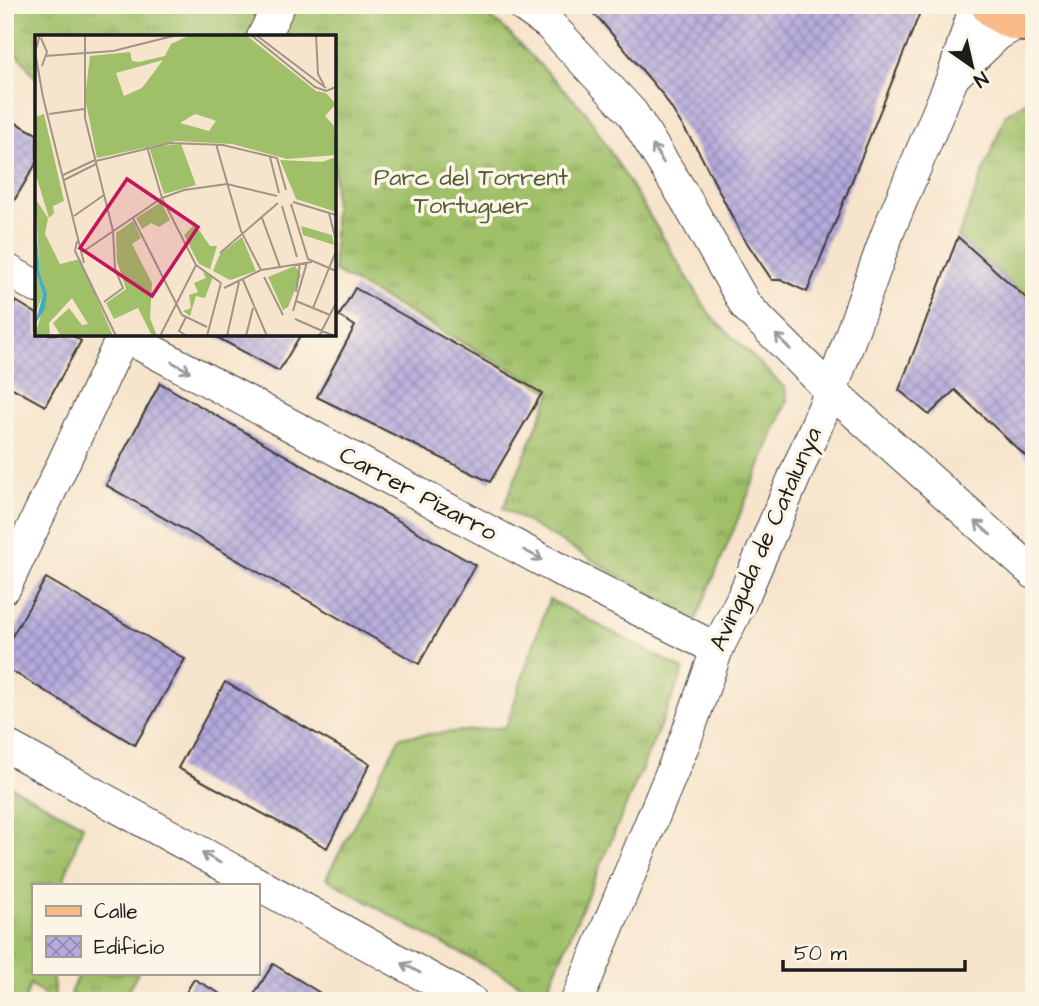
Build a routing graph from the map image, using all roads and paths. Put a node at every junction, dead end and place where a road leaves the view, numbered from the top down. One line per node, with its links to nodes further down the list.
1 (279, 5): 5 (street)
2 (522, 5): 11 (street, one-way to 2)
3 (976, 5): 6 (street, Avinguda de Catalunya)
4 (1014, 17): 6 (street, Avinguda de Catalunya)
5 (264, 35)
6 (953, 77): 11 (street, Avinguda de Catalunya)
7 (5, 269): 8 (street)
8 (35, 286)
9 (123, 336): 13 (street)
10 (125, 336): 14 (street, Carrer Pizarro, one-way to 14)
11 (831, 391): 12 (street, one-way to 11); 14 (street, Avinguda de Catalunya)
12 (1034, 573)
13 (5, 587)
14 (717, 649): 19 (street, Avinguda de Catalunya)
15 (5, 745): 16 (street, one-way to 15)
16 (258, 884)
17 (259, 885): 18 (street, one-way to 17)
18 (471, 1001)
19 (578, 1001)

